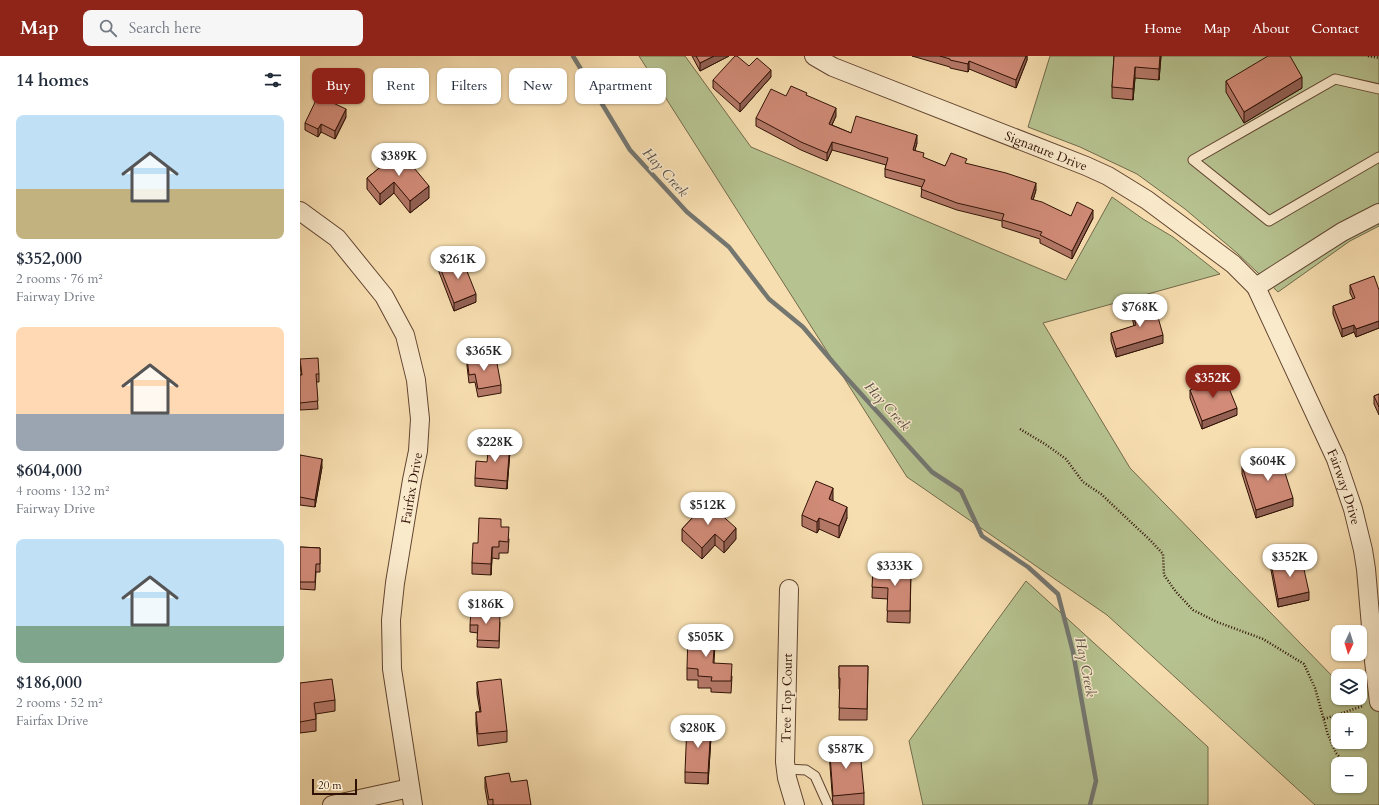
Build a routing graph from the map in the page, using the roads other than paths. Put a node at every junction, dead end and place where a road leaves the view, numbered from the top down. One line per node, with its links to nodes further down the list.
1 (814, 56): 6 (street, Signature Drive)
2 (1379, 90): 3 (lane)
3 (1379, 157)
4 (300, 211): 10 (street, Fairfax Drive)
5 (1379, 213): 6 (street)
6 (1256, 287): 8 (street, Fairway Drive)
7 (789, 589): 9 (street, Tree Top Court)
8 (1379, 701)
9 (786, 769): 12 (street, Tree Top Court); 13 (lane)
10 (411, 796): 11 (street)
11 (332, 805)
12 (795, 805)
13 (828, 805)

